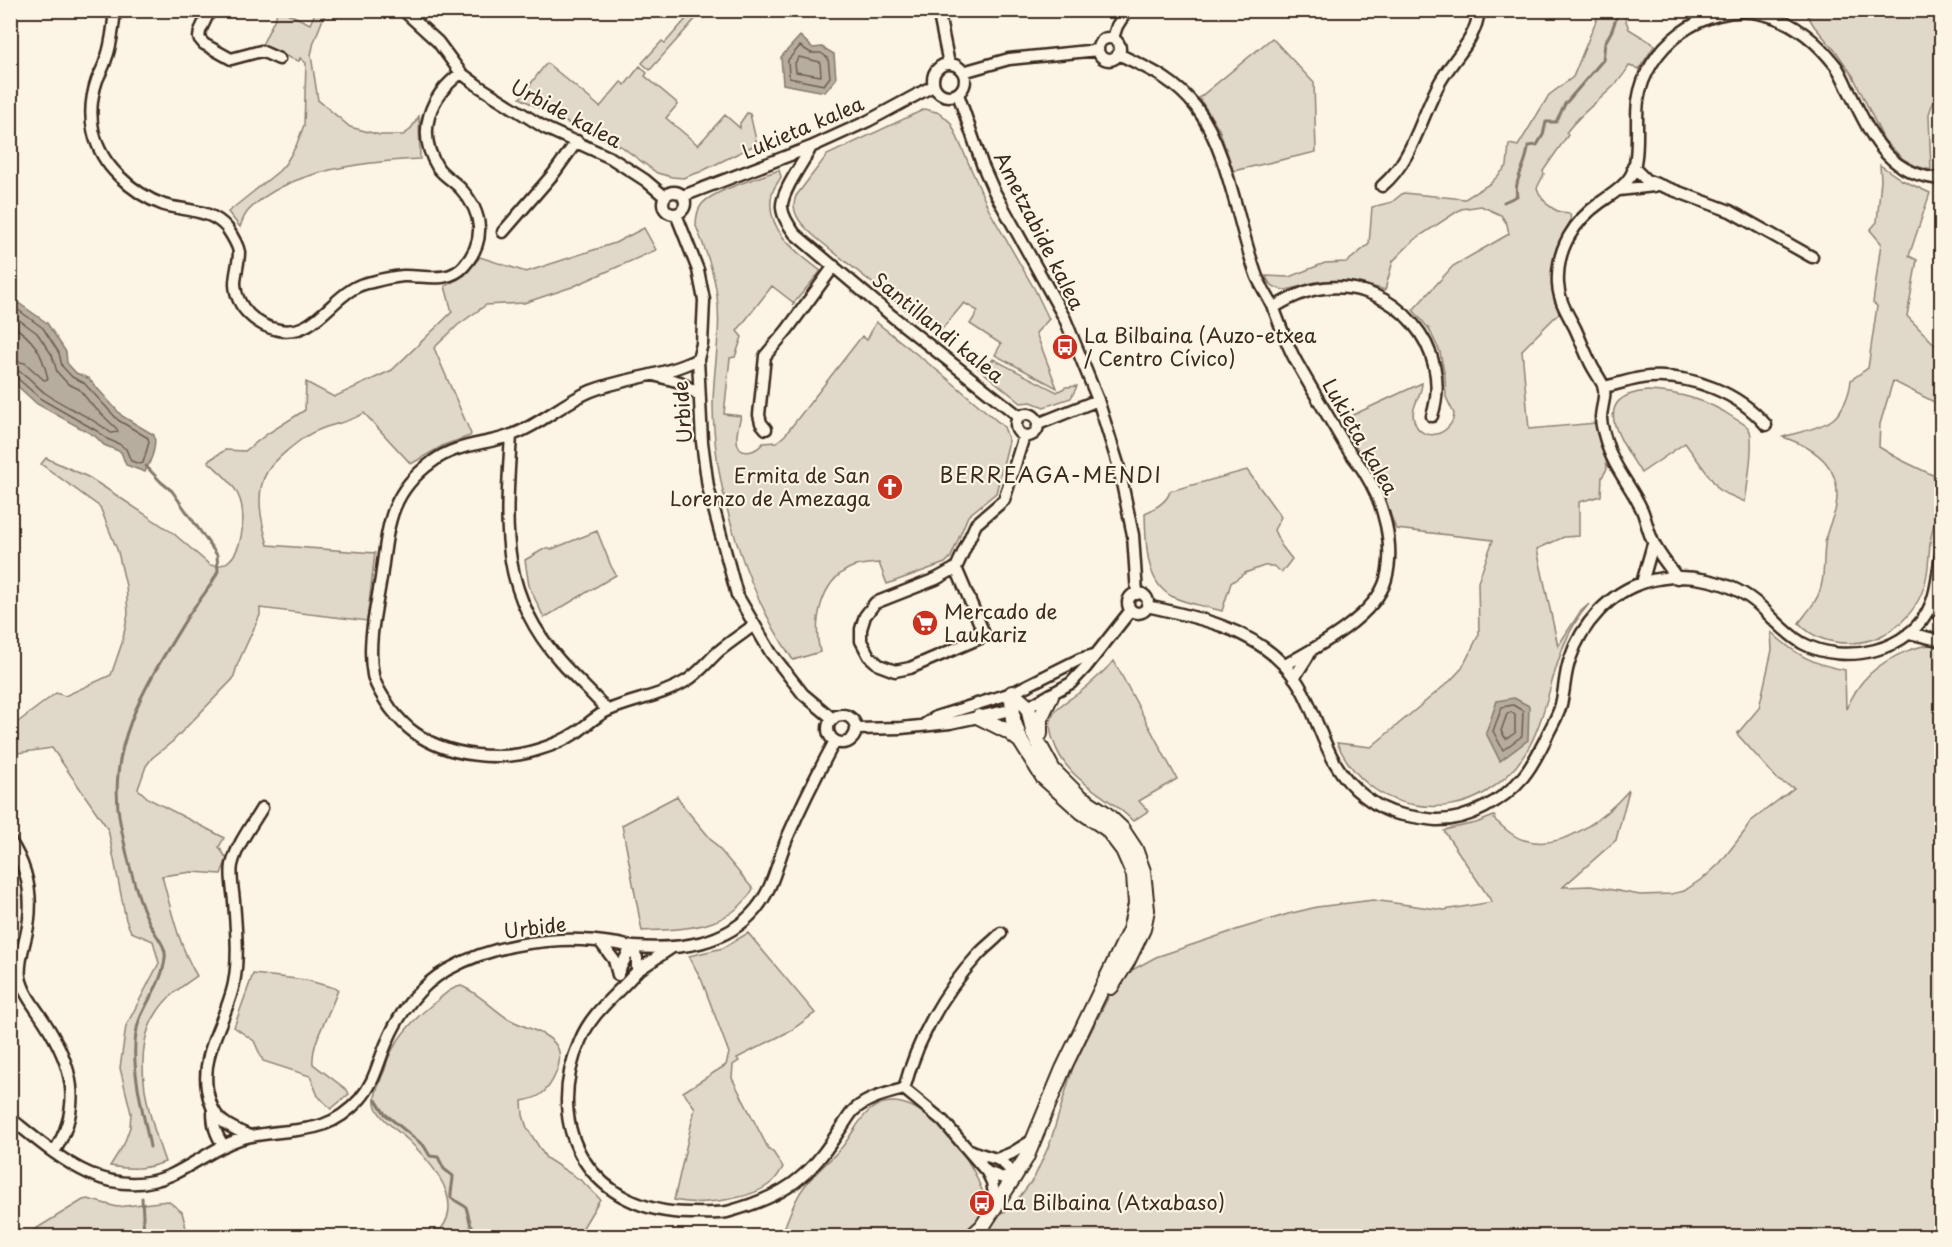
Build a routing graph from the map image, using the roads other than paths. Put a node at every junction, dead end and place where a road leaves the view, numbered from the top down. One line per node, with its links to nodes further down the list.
1 (115, 10): 13 (street)
2 (210, 10): 10 (street)
3 (403, 10): 13 (street, Urbide kalea)
4 (938, 10): 11 (street)
5 (1127, 10): 7 (street)
6 (1479, 10): 20 (street)
7 (1113, 39): 8 (street); 9 (street)
8 (1098, 50): 9 (street); 12 (street)
9 (1118, 54): 29 (street, Lukieta kalea)
10 (279, 59)
11 (949, 64): 12 (street); 14 (street)
12 (963, 72): 15 (street)
13 (461, 73): 16 (street, Urbide kalea)
14 (933, 86): 15 (street); 17 (street, Lukieta kalea)
15 (958, 94): 37 (street, Ametzabide kalea)
16 (577, 141): 23 (street, Urbide kalea); 26 (street)
17 (811, 147): 24 (street, Lukieta kalea); 28 (street, Santillandi kalea)
18 (1634, 167): 19 (street); 21 (street); 22 (street)
19 (1941, 179)
20 (1382, 186)
21 (1660, 186): 22 (street); 27 (street)
22 (1617, 191): 35 (street)
23 (664, 196): 24 (street); 25 (street)
24 (683, 196): 25 (street)
25 (676, 214): 30 (street, Urbide)
26 (503, 232)
27 (1812, 257)
28 (834, 266): 39 (street, Santillandi kalea); 42 (street)
29 (1273, 308): 38 (street); 58 (street, Lukieta kalea)
30 (698, 359): 31 (street); 33 (street, Urbide)
31 (683, 366): 32 (street); 33 (street)
32 (650, 376): 34 (street); 43 (street)
33 (698, 376): 34 (street); 36 (street, Urbide)
34 (680, 382): 36 (street)
35 (1604, 387): 41 (street); 45 (street)
36 (699, 395): 55 (street, Urbide)
37 (1098, 400): 40 (street); 50 (street, Ametzabide kalea)
38 (1432, 416)
39 (1020, 417): 40 (street); 44 (street)
40 (1038, 424): 44 (street)
41 (1766, 425)
42 (766, 429)
43 (511, 435): 65 (street); 65 (street)
44 (1023, 436): 47 (street)
45 (1653, 544): 48 (street); 49 (street)
46 (1941, 550): 51 (street)
47 (956, 568): 47 (street)
48 (1677, 578): 49 (street); 56 (street)
49 (1642, 583): 61 (street)
50 (1137, 594): 52 (street); 53 (street)
51 (1932, 602): 54 (street); 56 (street)
52 (1147, 606): 53 (street); 60 (street)
53 (1131, 610): 59 (street)
54 (1941, 620)
55 (754, 625): 65 (street); 68 (street, Urbide)
56 (1909, 633): 57 (street)
57 (1941, 641)
58 (1310, 652): 60 (street, Lukieta kalea); 61 (street, Lukieta kalea)
59 (1094, 655): 62 (street); 63 (street)
60 (1285, 665): 61 (street)
61 (1294, 678)
62 (1012, 693): 64 (street); 66 (street); 69 (street)
63 (1051, 696): 64 (street); 73 (street)
64 (1028, 707): 66 (street); 73 (street)
65 (607, 710)
66 (1011, 710): 67 (street); 72 (street)
67 (979, 717): 69 (street); 72 (street)
68 (833, 719): 70 (street); 71 (street)
69 (925, 724): 70 (street)
70 (856, 729): 71 (street)
71 (835, 741): 79 (street, Urbide)
72 (1021, 742): 83 (street)
73 (1042, 748): 83 (street)
74 (262, 808): 86 (street)
75 (10, 841): 91 (street)
76 (1001, 933): 84 (street)
77 (601, 943): 78 (street, Urbide); 81 (street); 87 (street, Urbide)
78 (631, 947): 79 (street, Urbide); 80 (street); 81 (street)
79 (674, 947): 80 (street)
80 (637, 971): 82 (street)
81 (618, 973): 82 (street)
82 (617, 990): 84 (street)
83 (1077, 1042): 88 (street)
84 (904, 1089): 90 (street)
85 (10, 1118): 91 (street)
86 (219, 1127): 87 (street); 89 (street); 92 (street)
87 (250, 1136): 89 (street, Urbide)
88 (1033, 1140): 93 (street); 95 (street)
89 (224, 1146): 92 (street, Urbide)
90 (967, 1149): 93 (street); 94 (street)
91 (54, 1152): 92 (street)
92 (206, 1155)
93 (997, 1159): 95 (street)
94 (987, 1172): 95 (street); 96 (street)
95 (1015, 1178): 96 (street)
96 (996, 1207): 97 (street)
97 (972, 1236)

